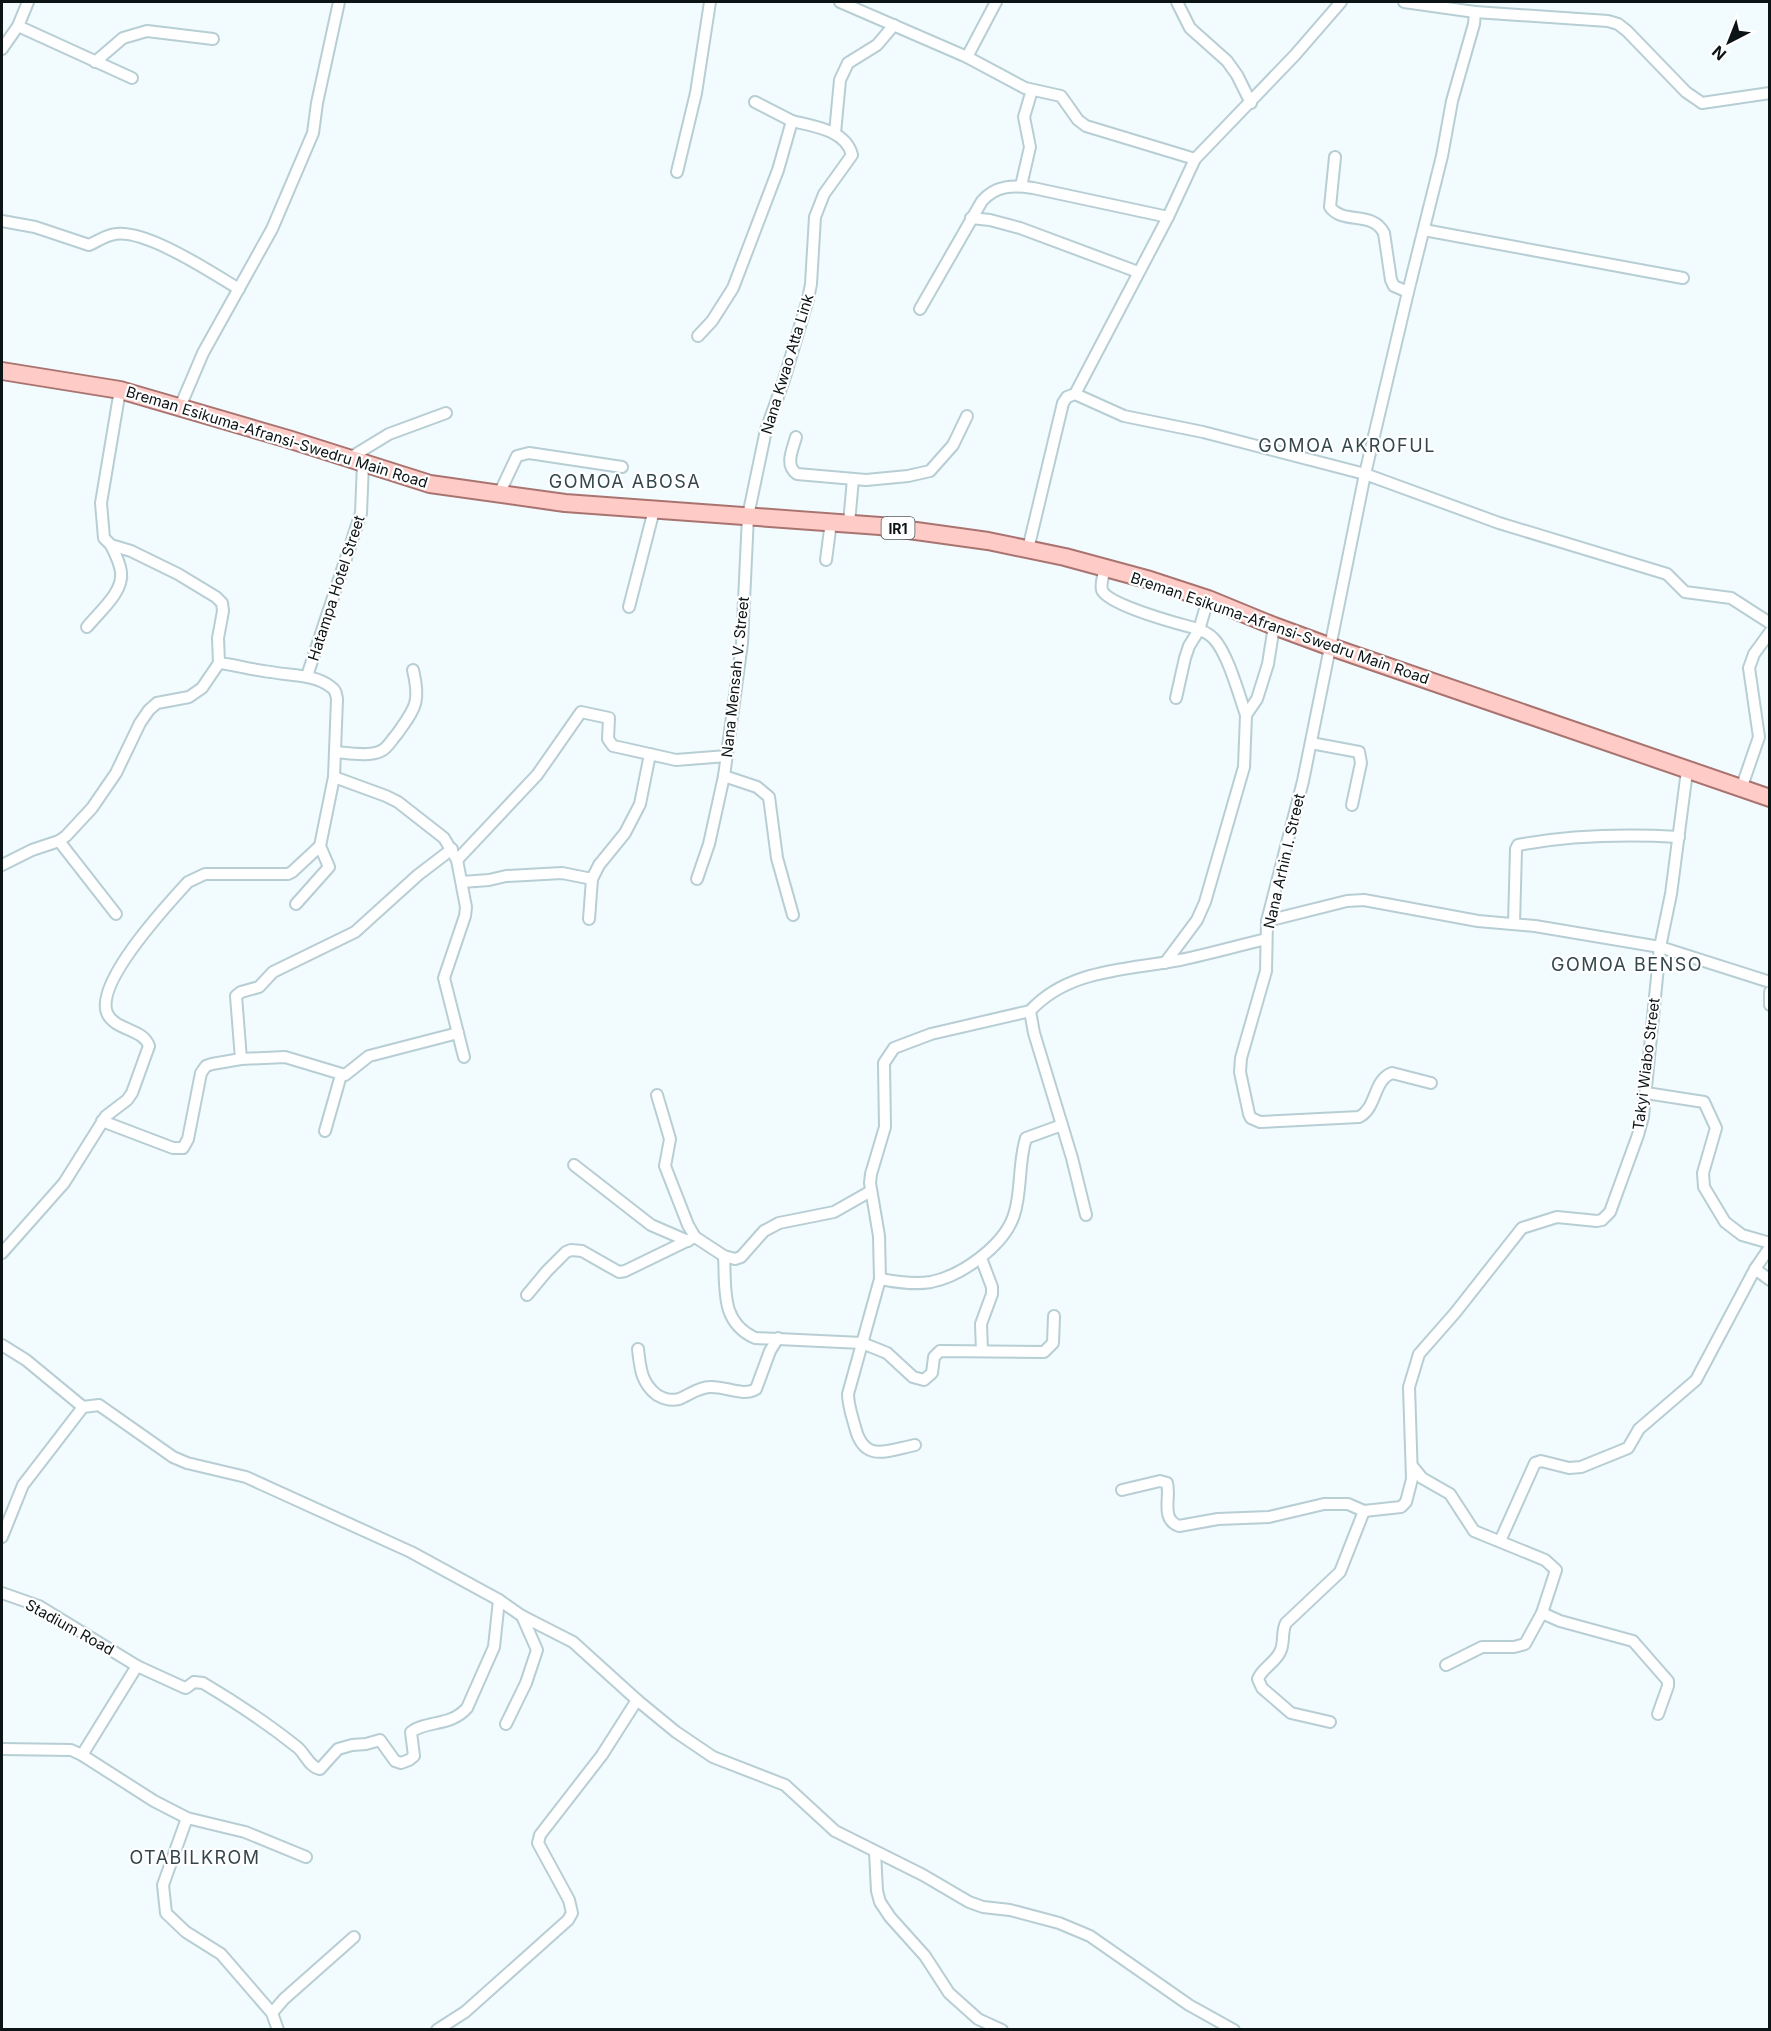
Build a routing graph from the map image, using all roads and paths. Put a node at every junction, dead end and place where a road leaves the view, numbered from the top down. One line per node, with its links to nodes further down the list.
1 (28, 2): 11 (street)
2 (339, 2): 33 (street)
3 (710, 2): 25 (street)
4 (840, 2): 10 (street)
5 (996, 2): 14 (street)
6 (1177, 2): 20 (street)
7 (1341, 2): 20 (street)
8 (1404, 2): 9 (street)
9 (1475, 12): 18 (street); 30 (street, Nana Arhin I. Street)
10 (894, 25): 14 (street); 22 (street)
11 (18, 26): 13 (street); 15 (street)
12 (213, 39): 15 (street)
13 (2, 49)
14 (967, 57): 17 (street)
15 (95, 62): 16 (street)
16 (132, 78)
17 (1032, 90): 24 (street); 26 (street)
18 (1770, 93)
19 (755, 102): 21 (street)
20 (1251, 103): 24 (street)
21 (792, 121): 22 (street); 36 (street)
22 (835, 133): 50 (street, Nana Kwao Atta Link)
23 (1335, 157): 34 (street)
24 (1195, 159): 27 (street)
25 (677, 172)
26 (1021, 186): 27 (street); 28 (street)
27 (1168, 217): 31 (street)
28 (971, 218): 31 (street); 35 (street)
29 (2, 221): 33 (street)
30 (1424, 230): 32 (street); 34 (street, Nana Arhin I. Street)
31 (1138, 272): 39 (street)
32 (1683, 278)
33 (238, 289): 40 (street)
34 (1408, 292): 46 (street, Nana Arhin I. Street)
35 (920, 309)
36 (698, 336)
37 (2, 371): 38 (main road, Breman Esikuma-Afransi-Swedru Main Road / IR1)
38 (120, 390): 40 (main road, Breman Esikuma-Afransi-Swedru Main Road / IR1); 53 (street)
39 (1074, 394): 46 (street); 54 (street)
40 (180, 407): 44 (main road, Breman Esikuma-Afransi-Swedru Main Road / IR1)
41 (446, 413): 44 (street)
42 (968, 416): 47 (street)
43 (796, 436): 47 (street)
44 (356, 461): 48 (main road, Breman Esikuma-Afransi-Swedru Main Road / IR1); 67 (street, Hatampa Hotel Street)
45 (622, 467): 48 (street)
46 (1365, 474): 59 (street); 64 (street, Nana Arhin I. Street)
47 (853, 479): 52 (street)
48 (500, 492): 49 (main road, Breman Esikuma-Afransi-Swedru Main Road / IR1)
49 (654, 510): 50 (main road, Breman Esikuma-Afransi-Swedru Main Road / IR1); 58 (street)
50 (748, 516): 51 (main road, Breman Esikuma-Afransi-Swedru Main Road / IR1); 73 (street, Nana Mensah V. Street)
51 (831, 522): 52 (main road, Breman Esikuma-Afransi-Swedru Main Road / IR1); 55 (street)
52 (849, 523): 54 (main road, Breman Esikuma-Afransi-Swedru Main Road / IR1)
53 (111, 545): 61 (street); 65 (street)
54 (1028, 549): 56 (main road, Breman Esikuma-Afransi-Swedru Main Road / IR1)
55 (826, 560)
56 (1105, 567): 57 (main road, Breman Esikuma-Afransi-Swedru Main Road / IR1); 62 (street)
57 (1208, 599): 60 (main road, Breman Esikuma-Afransi-Swedru Main Road / IR1); 62 (street)
58 (629, 607)
59 (1770, 623)
60 (1274, 626): 64 (main road, Breman Esikuma-Afransi-Swedru Main Road / IR1); 69 (street)
61 (87, 627)
62 (1199, 630): 68 (street); 69 (street)
63 (1770, 632): 77 (street)
64 (1331, 646): 70 (street, Nana Arhin I. Street); 74 (main road, Breman Esikuma-Afransi-Swedru Main Road / IR1)
65 (219, 663): 67 (street); 81 (street)
66 (413, 670): 71 (street)
67 (307, 676): 71 (street)
68 (1176, 698)
69 (1246, 715): 97 (street)
70 (1311, 743): 79 (street); 93 (street, Nana Arhin I. Street)
71 (335, 752): 76 (street)
72 (650, 754): 73 (street); 84 (street); 86 (street)
73 (727, 756): 75 (street, Nana Mensah V. Street)
74 (1687, 771): 77 (main road, Breman Esikuma-Afransi-Swedru Main Road / IR1); 80 (street, Takyi Wiabo Street)
75 (724, 776): 87 (street); 91 (street, Nana Mensah V. Street)
76 (334, 777): 82 (street); 83 (street)
77 (1741, 789): 78 (main road, Breman Esikuma-Afransi-Swedru Main Road / IR1)
78 (1770, 798)
79 (1353, 805)
80 (1679, 837): 94 (street); 96 (street, Takyi Wiabo Street)
81 (59, 841): 85 (street); 90 (street)
82 (320, 846): 89 (street); 109 (street)
83 (452, 849): 84 (street); 104 (street)
84 (456, 860): 88 (street)
85 (2, 865)
86 (592, 879): 88 (street); 92 (street)
87 (698, 879)
88 (462, 882): 102 (street)
89 (296, 904)
90 (116, 914)
91 (793, 915)
92 (590, 919)
93 (1267, 921): 94 (street); 95 (street, Nana Arhin I. Street)
94 (1514, 924): 96 (street)
95 (1266, 939): 97 (street); 106 (street, Nana Arhin I. Street)
96 (1660, 947): 98 (street); 107 (street, Takyi Wiabo Street)
97 (1165, 963): 101 (street)
98 (1770, 982)
99 (1770, 992): 100 (street)
100 (1770, 1005)
101 (1030, 1011): 110 (street); 113 (street)
102 (458, 1033): 103 (street); 105 (street)
103 (464, 1057)
104 (241, 1059): 105 (street); 109 (street)
105 (341, 1075): 111 (street)
106 (1431, 1083)
107 (1646, 1093): 116 (street); 132 (street, Takyi Wiabo Street)
108 (657, 1095): 115 (street)
109 (102, 1120): 117 (street)
110 (1062, 1125): 114 (street); 119 (street)
111 (325, 1131)
112 (574, 1165): 115 (street)
113 (871, 1191): 118 (street); 121 (street)
114 (1086, 1215)
115 (691, 1239): 118 (street); 123 (street)
116 (1770, 1245): 120 (street)
117 (2, 1253)
118 (724, 1256): 125 (street)
119 (981, 1258): 121 (street); 129 (street)
120 (1755, 1269): 122 (street); 136 (street)
121 (880, 1279): 126 (street)
122 (1770, 1280)
123 (527, 1294)
124 (1054, 1316): 129 (street)
125 (778, 1338): 126 (street); 128 (street)
126 (862, 1343): 129 (street); 131 (street)
127 (2, 1345): 130 (street)
128 (638, 1349)
129 (982, 1351)
130 (83, 1407): 135 (street); 138 (street)
131 (915, 1445)
132 (1412, 1467): 134 (street); 136 (street)
133 (1122, 1490): 134 (street)
134 (1364, 1511): 145 (street)
135 (2, 1537)
136 (1500, 1540): 139 (street)
137 (2, 1593): 142 (street, Stadium Road)
138 (499, 1600): 140 (street); 142 (street, Stadium Road)
139 (1542, 1613): 141 (street); 144 (street)
140 (522, 1616): 143 (street); 146 (street)
141 (1446, 1665)
142 (137, 1666): 148 (street)
143 (637, 1700): 150 (street); 155 (street)
144 (1658, 1714)
145 (1330, 1722)
146 (506, 1724)
147 (2, 1749): 148 (street)
148 (82, 1755): 149 (street)
149 (187, 1818): 151 (street); 153 (street)
150 (875, 1852): 156 (street); 157 (street)
151 (306, 1857)
152 (354, 1937): 153 (street)
153 (272, 2013): 154 (street)
154 (278, 2030)
155 (437, 2030)
156 (1002, 2030)
157 (1234, 2030)

